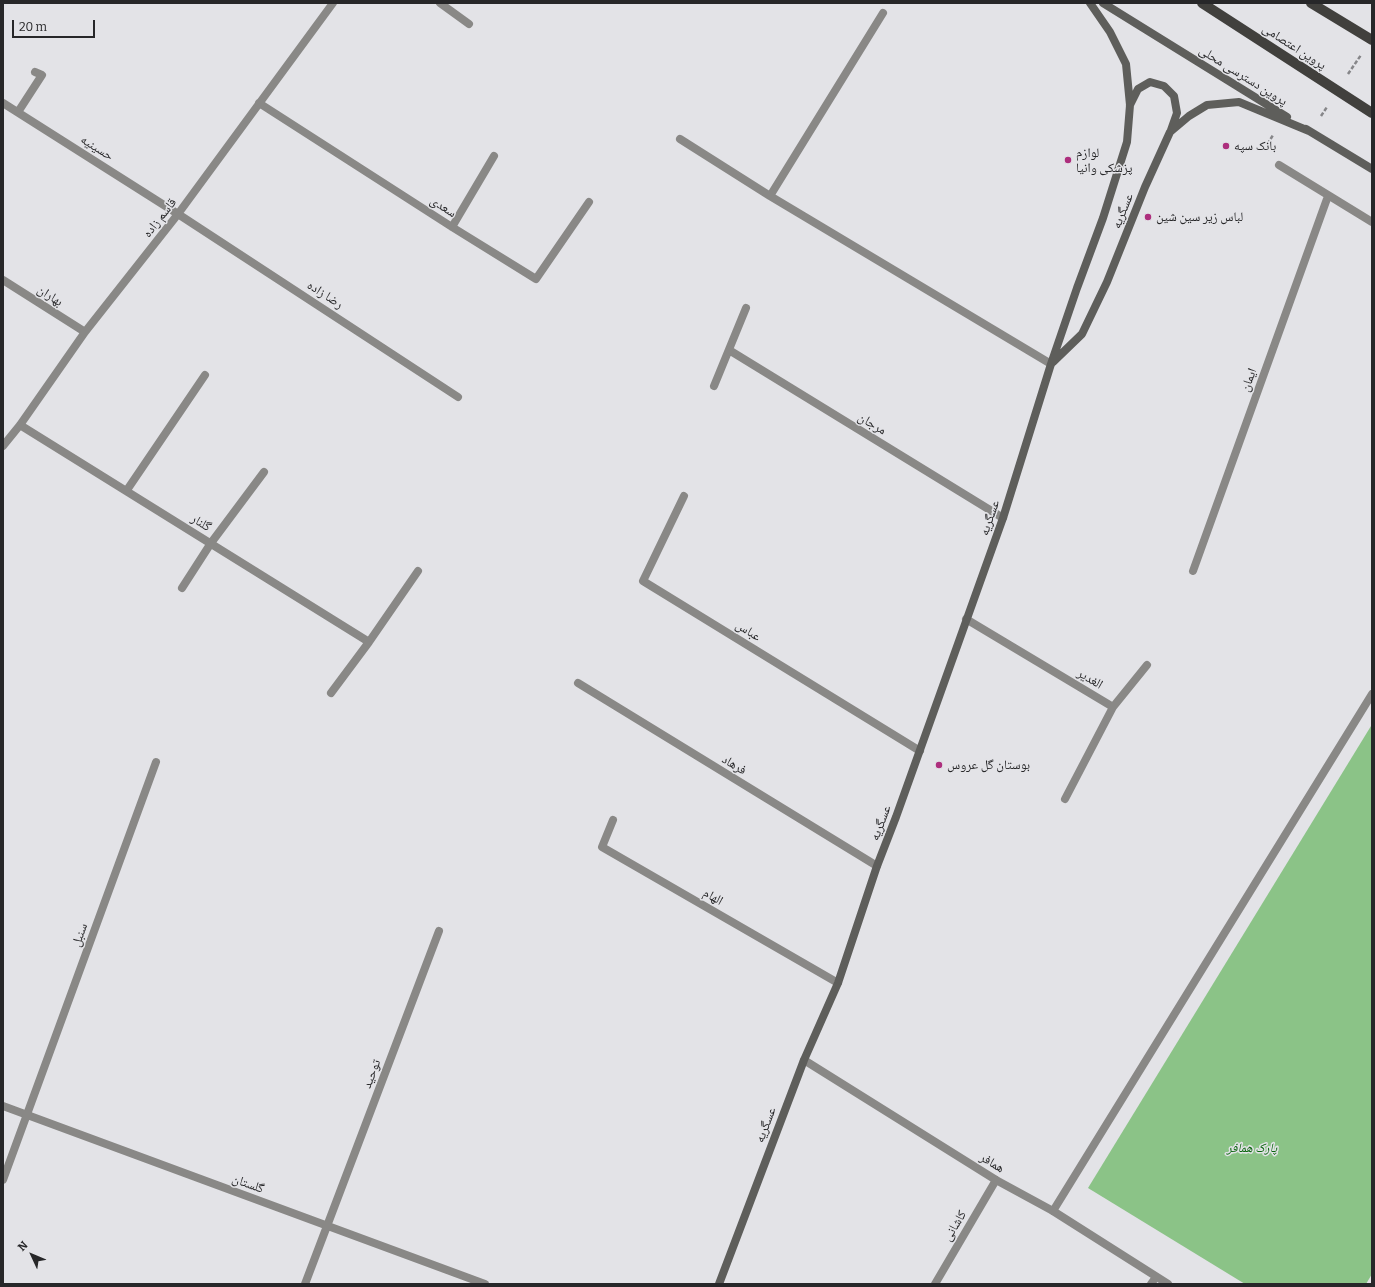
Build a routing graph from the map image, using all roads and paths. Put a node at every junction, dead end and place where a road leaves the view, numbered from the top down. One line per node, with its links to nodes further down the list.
1 (333, 3): 12 (street, قاسم زاده)
2 (440, 3): 8 (street)
3 (1090, 3): 13 (main road, عسگریه)
4 (1103, 3): 16 (main road, پروین دسترسی محلی)
5 (1202, 3): 15 (main road, پروین اعتصامی)
6 (1311, 3): 9 (main road)
7 (883, 13): 22 (street)
8 (469, 24)
9 (1372, 40)
10 (35, 72): 14 (street)
11 (3, 103): 14 (street, حسینیه)
12 (259, 103): 25 (street, قاسم زاده); 27 (street, سعدی)
13 (1130, 104): 17 (main road); 32 (main road, عسگریه)
14 (18, 112): 25 (street, حسینیه)
15 (1372, 113)
16 (1309, 131): 17 (main road, عسگریه); 21 (main road, پروین دسترسی محلی)
17 (1170, 132): 32 (main road, عسگریه)
18 (680, 139): 22 (street)
19 (494, 156): 27 (street)
20 (1279, 165): 23 (street)
21 (1372, 169)
22 (770, 196): 32 (street)
23 (1328, 196): 26 (street); 44 (street, ایمان)
24 (589, 202): 27 (street, سعدی)
25 (178, 214): 30 (street, قاسم زاده); 35 (street, رضا زاده)
26 (1372, 222)
27 (452, 228)
28 (3, 280): 30 (street, بهاران)
29 (746, 308): 31 (street)
30 (85, 332): 36 (street, قاسم زاده)
31 (729, 350): 34 (street); 41 (street, مرجان)
32 (1051, 364): 41 (main road, عسگریه)
33 (205, 375): 39 (street)
34 (714, 386)
35 (458, 397)
36 (20, 425): 37 (street, قاسم زاده); 39 (street, گلنار)
37 (3, 446)
38 (264, 472): 42 (street)
39 (127, 490): 42 (street, گلنار)
40 (684, 496): 53 (street, عباس)
41 (1003, 518): 46 (main road, عسگریه)
42 (211, 543): 45 (street); 47 (street, گلنار)
43 (418, 571): 47 (street)
44 (1193, 571)
45 (182, 588)
46 (966, 619): 52 (street, الغدیر); 53 (main road, عسگریه)
47 (369, 642): 50 (street)
48 (1147, 665): 52 (street)
49 (578, 683): 57 (street, فرهاد)
50 (330, 693)
51 (1372, 694): 65 (street)
52 (1113, 707): 55 (street)
53 (920, 751): 57 (main road, عسگریه)
54 (156, 762): 62 (street, سنبل)
55 (1065, 799)
56 (613, 820): 59 (street, الهام)
57 (877, 866): 59 (main road, عسگریه)
58 (439, 931): 66 (street, توحید)
59 (838, 983): 60 (main road, عسگریه)
60 (804, 1060): 64 (street, همافر); 70 (main road, عسگریه)
61 (3, 1106): 62 (street, گلستان)
62 (26, 1115): 63 (street, سنبل); 66 (street, گلستان)
63 (3, 1180)
64 (996, 1180): 65 (street, همافر); 71 (street, کاشانی)
65 (1052, 1212): 67 (street, همافر)
66 (327, 1226): 68 (street, توحید); 69 (street, گلستان)
67 (1154, 1280): 72 (street, همافر)
68 (305, 1284)
69 (485, 1284)
70 (718, 1284)
71 (934, 1284)
72 (1168, 1284)

